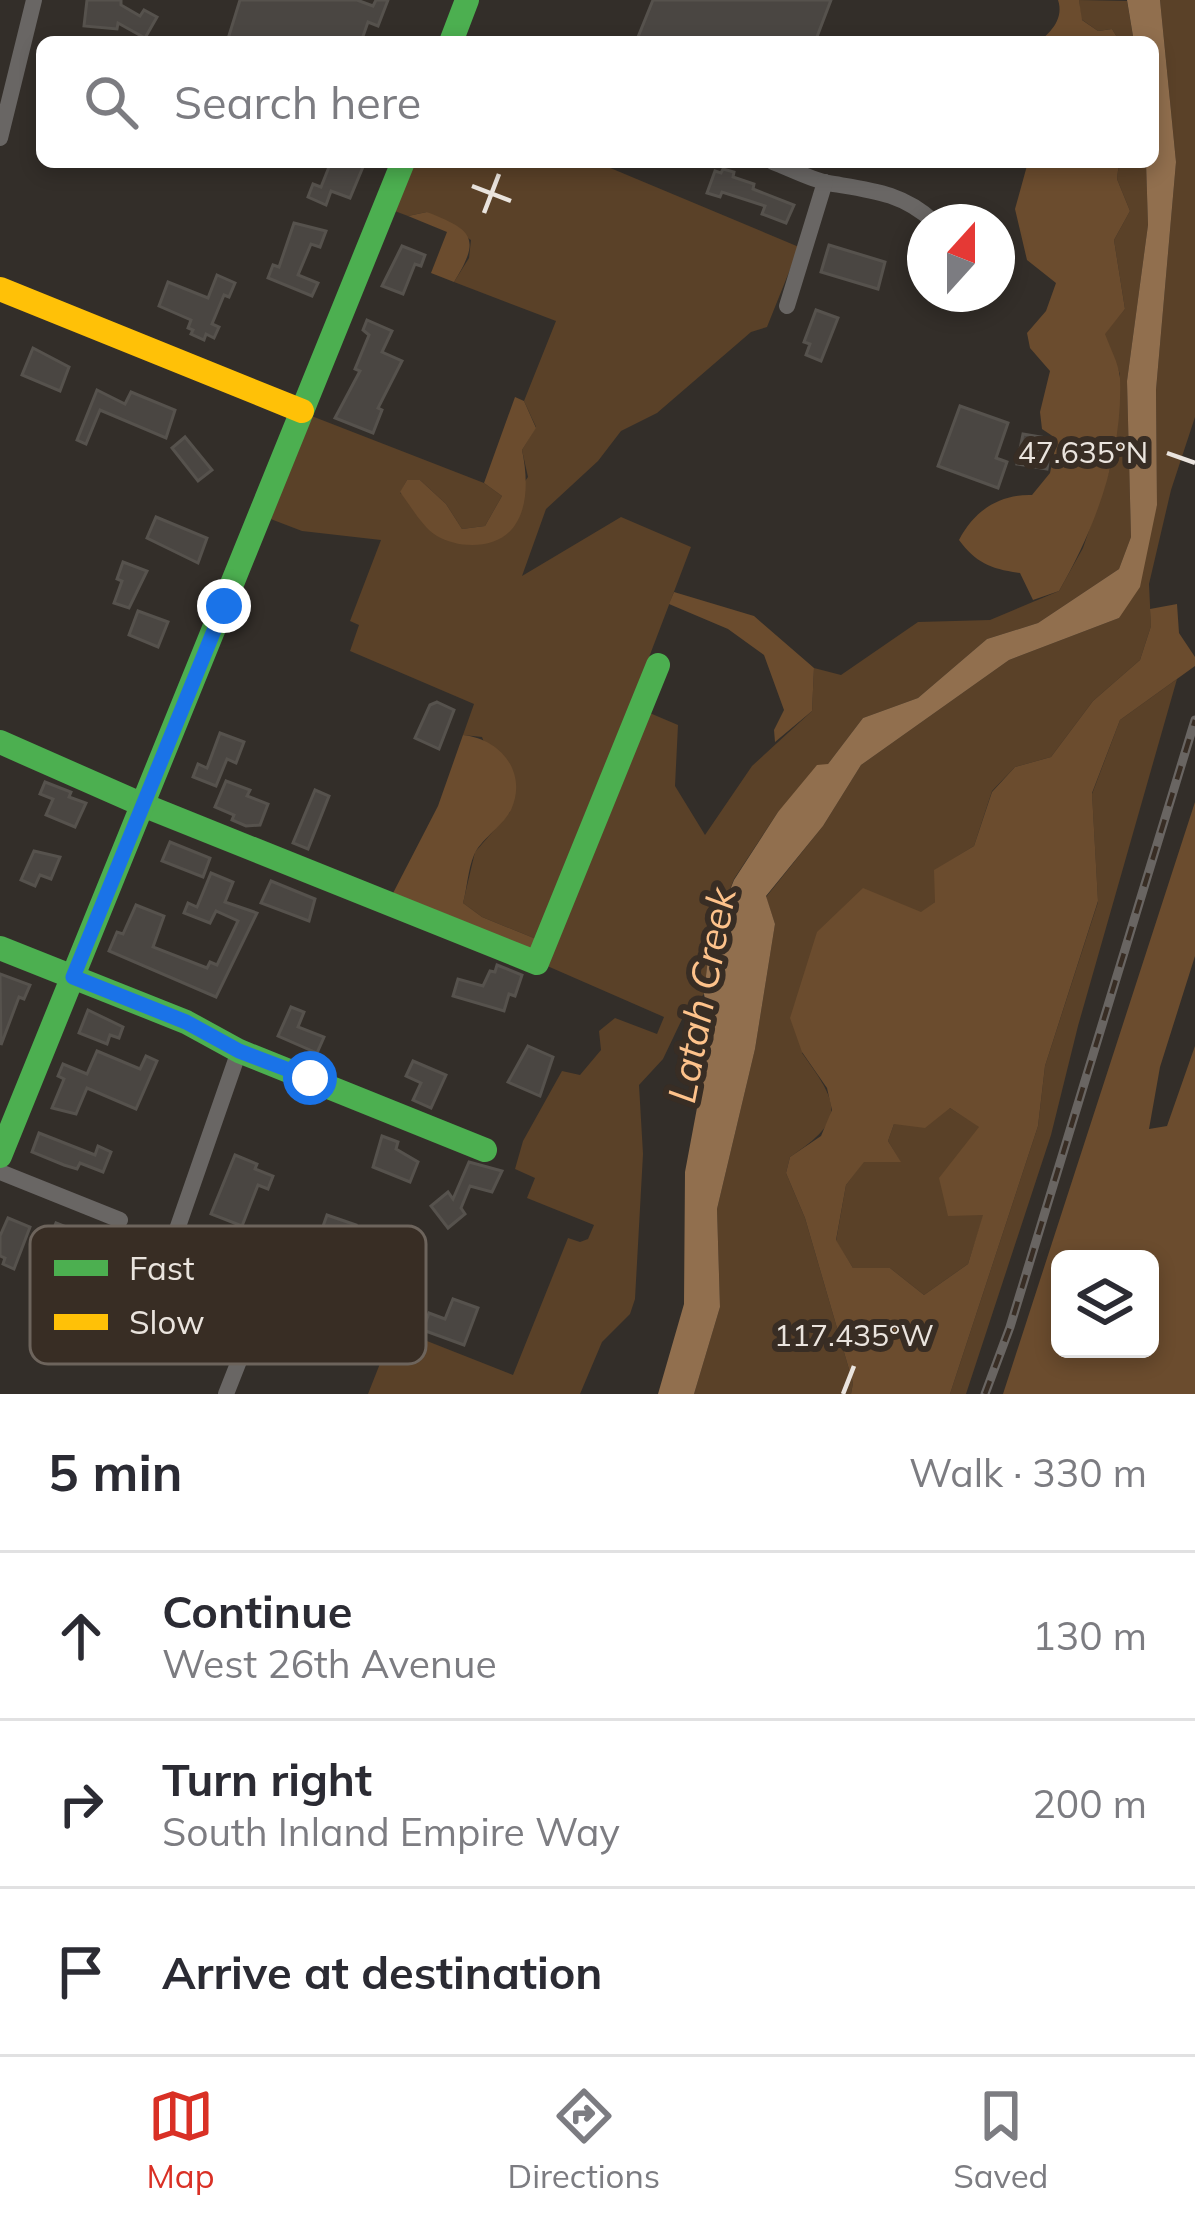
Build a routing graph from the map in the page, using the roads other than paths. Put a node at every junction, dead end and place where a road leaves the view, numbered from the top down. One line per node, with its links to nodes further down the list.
1 (34, 0): 4 (street)
2 (467, 0): 3 (street)
3 (459, 36)
4 (0, 138)
5 (401, 168): 11 (street)
6 (789, 168): 7 (street)
7 (825, 182): 8 (street); 10 (street)
8 (915, 204)
9 (0, 289): 11 (street)
10 (787, 306)
11 (302, 411): 14 (street)
12 (658, 665): 14 (street)
13 (0, 742): 14 (street)
14 (143, 805): 16 (street)
15 (0, 948): 16 (street)
16 (73, 977): 17 (street); 19 (street)
17 (239, 1051): 18 (street); 22 (street)
18 (485, 1150)
19 (0, 1156)
20 (0, 1172): 21 (street)
21 (120, 1220)
22 (178, 1226)
23 (238, 1364): 24 (street)
24 (226, 1394)

